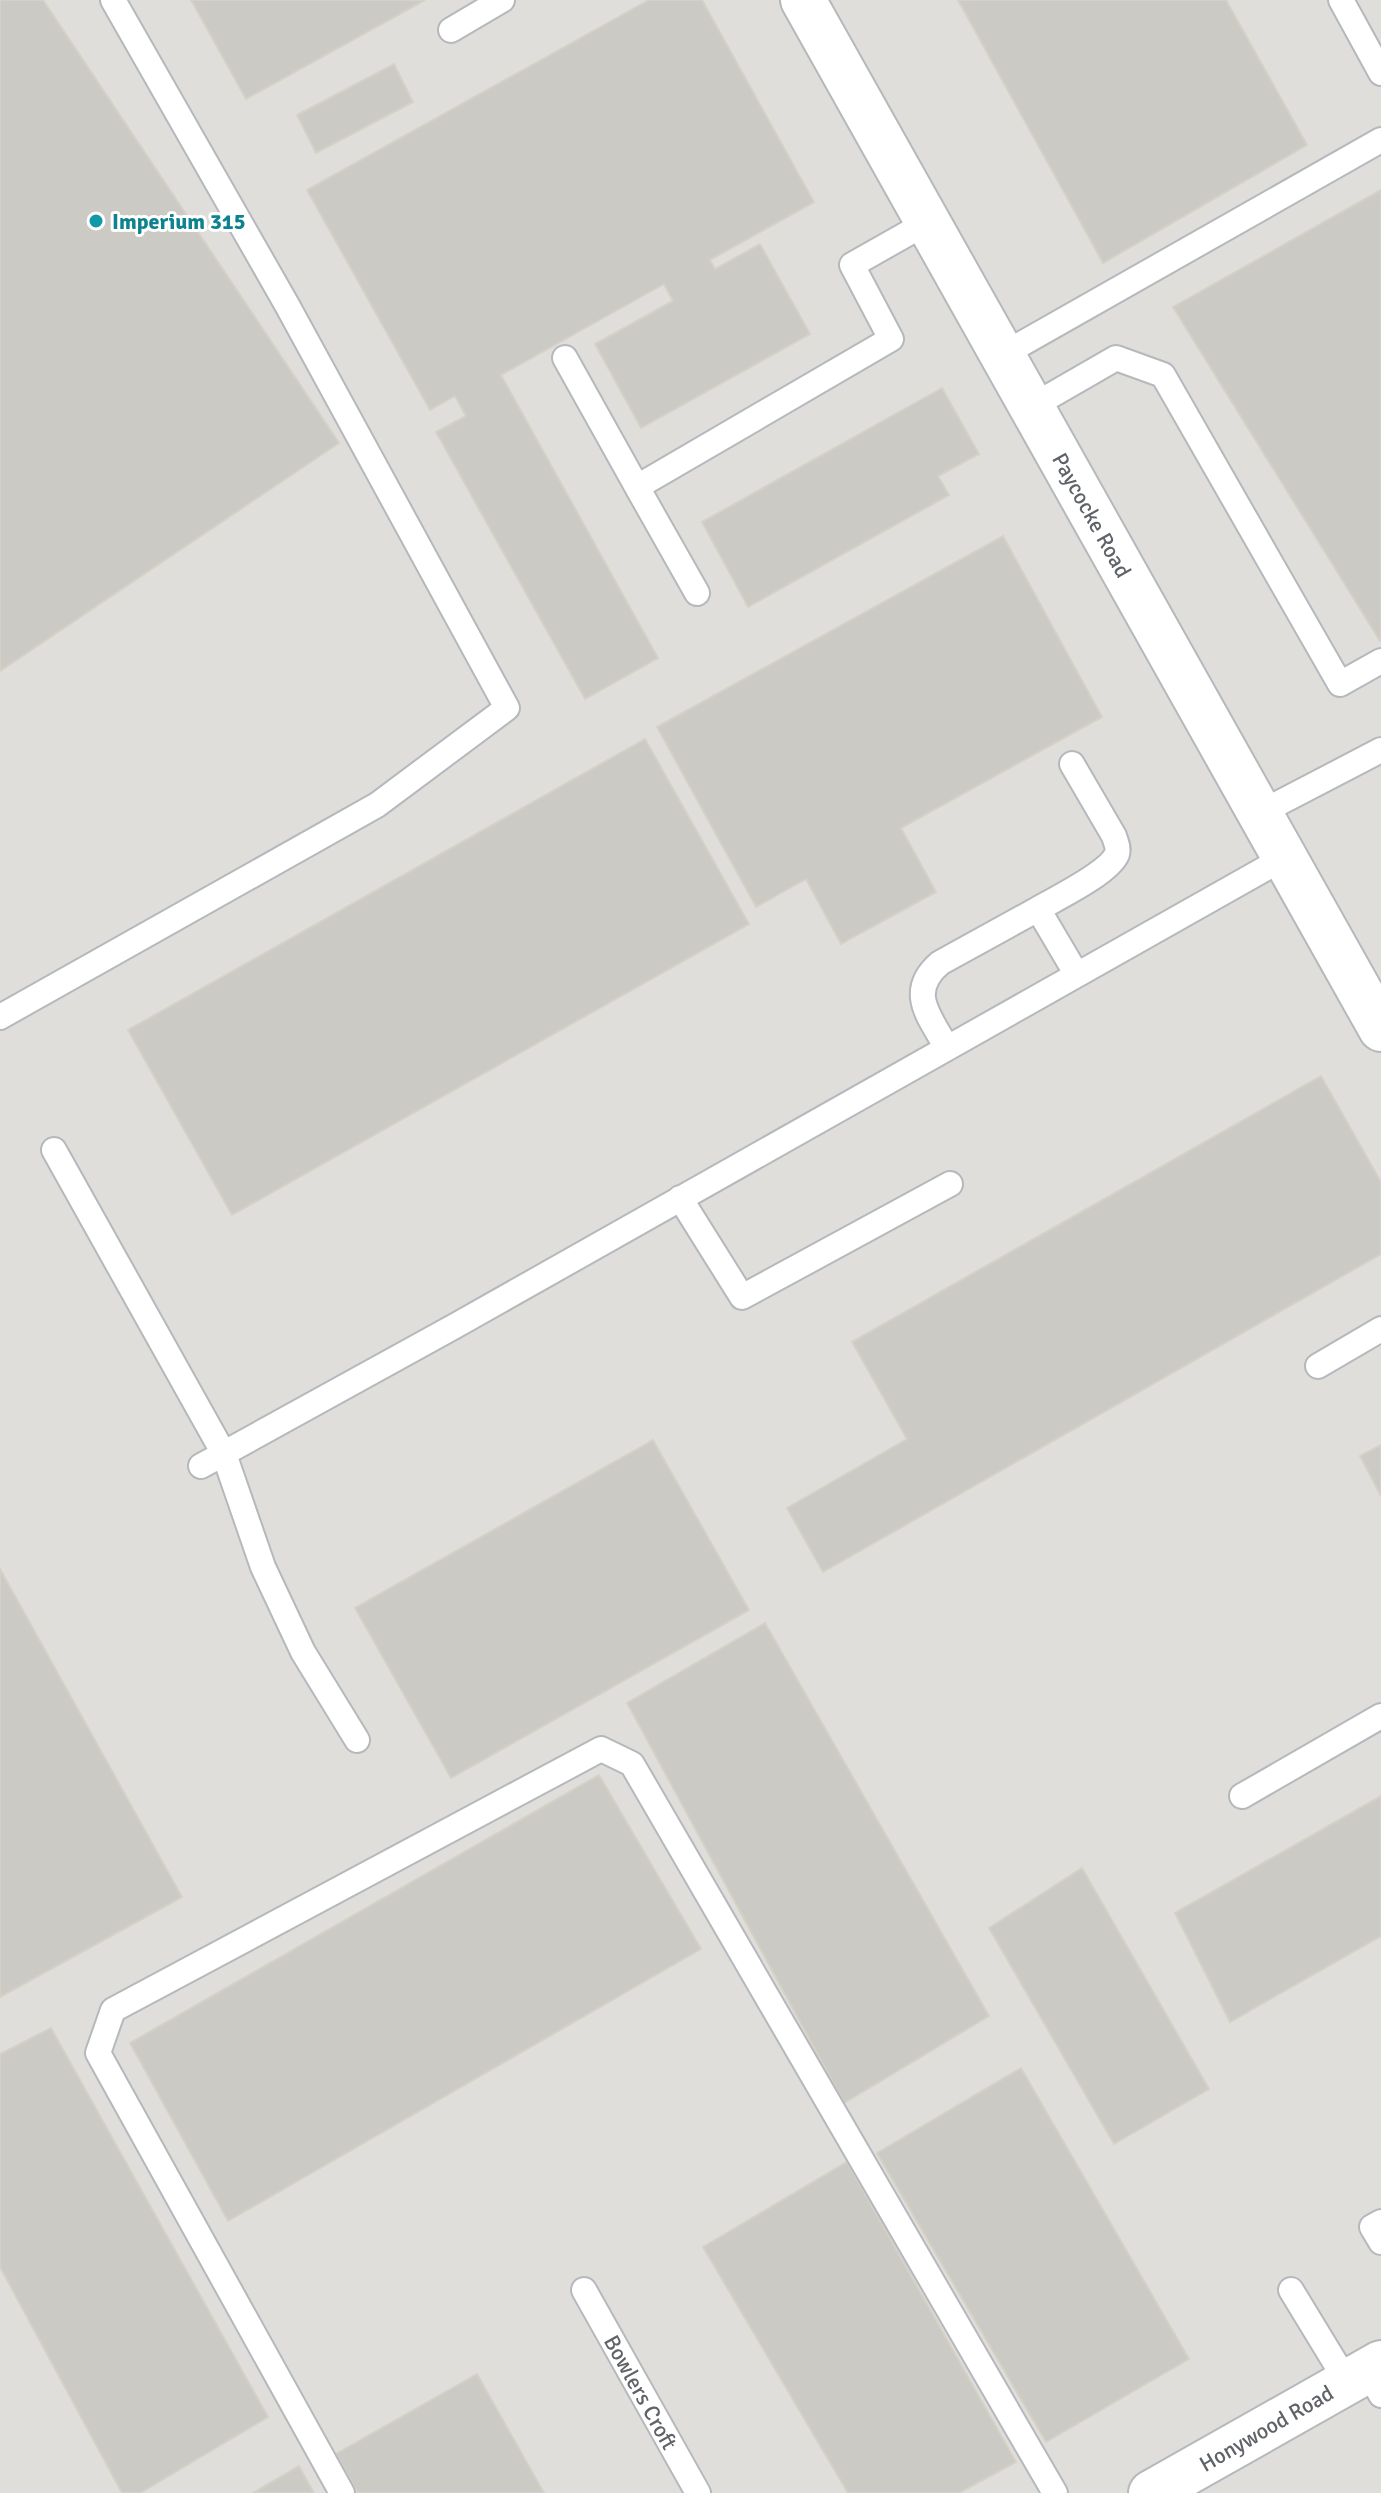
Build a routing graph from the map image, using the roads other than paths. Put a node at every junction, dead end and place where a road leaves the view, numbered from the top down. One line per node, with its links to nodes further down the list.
1 (113, 0): 21 (lane)
2 (502, 0): 5 (lane)
3 (803, 0): 8 (street, Paycocke Road)
4 (1341, 0): 6 (lane)
5 (451, 30)
6 (1381, 73)
7 (1381, 140): 9 (lane)
8 (928, 222): 9 (street, Paycocke Road); 12 (lane)
9 (1002, 355): 11 (street, Paycocke Road)
10 (565, 358): 12 (lane)
11 (1031, 407): 14 (lane); 17 (street, Paycocke Road)
12 (637, 487): 13 (lane)
13 (697, 593)
14 (1381, 661)
15 (1381, 750): 17 (lane)
16 (1072, 764): 19 (lane)
17 (1260, 813): 18 (street, Paycocke Road)
18 (1284, 858): 20 (lane); 22 (street, Paycocke Road)
19 (1038, 909): 20 (lane); 23 (lane)
20 (1077, 975): 23 (lane)
21 (0, 1017)
22 (1381, 1029)
23 (947, 1048): 26 (lane)
24 (54, 1150): 29 (lane)
25 (950, 1184): 26 (lane)
26 (680, 1198): 29 (lane)
27 (1381, 1329): 28 (lane)
28 (1318, 1366)
29 (224, 1454): 30 (lane); 32 (lane)
30 (201, 1466)
31 (1381, 1716): 33 (lane)
32 (357, 1740)
33 (1242, 1796)
34 (1381, 2222): 35 (lane)
35 (1381, 2242)
36 (584, 2290): 40 (lane, Bowlers Croft)
37 (1291, 2290): 38 (lane)
38 (1369, 2378): 42 (street, Honywood Road)
39 (342, 2493): 41 (lane)
40 (698, 2493)
41 (1055, 2493)
42 (1151, 2493)

